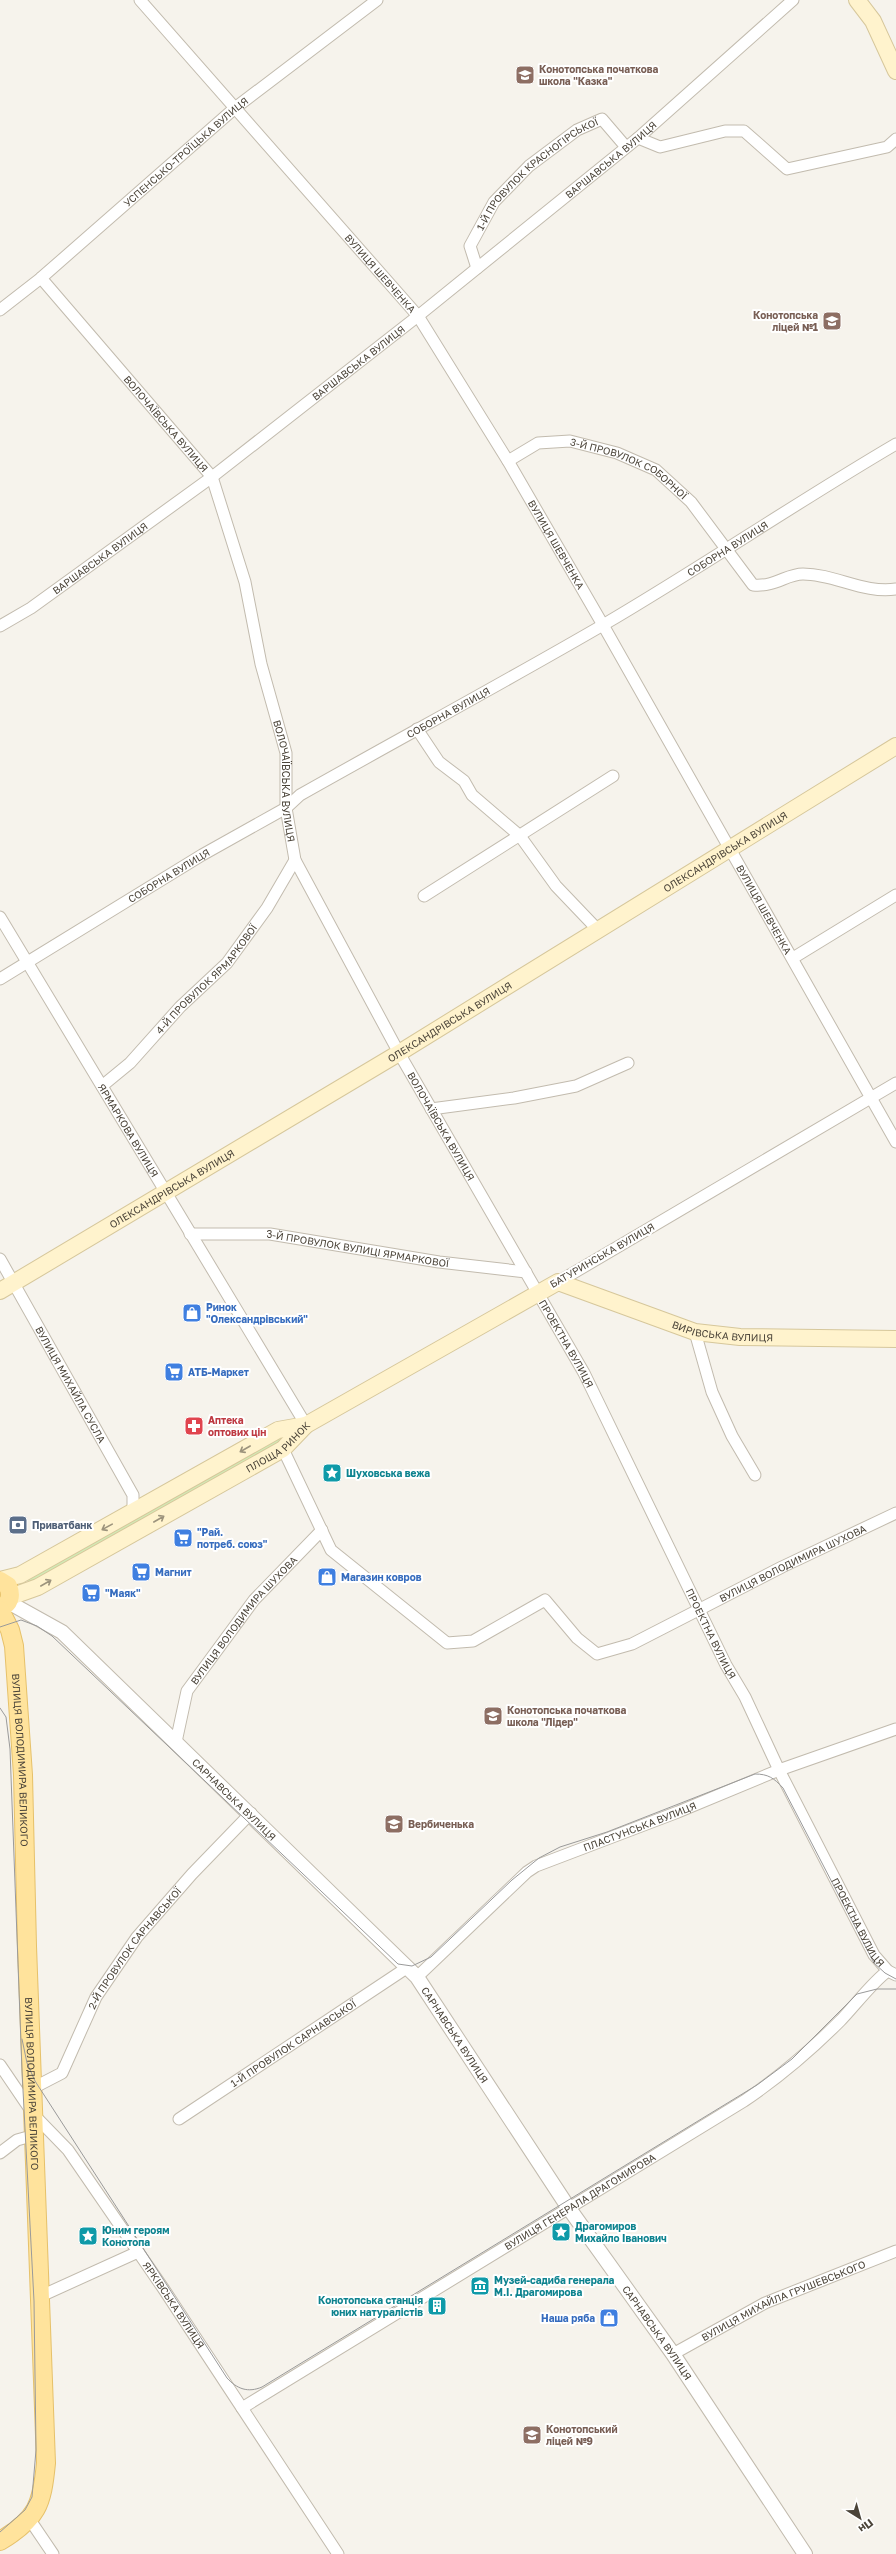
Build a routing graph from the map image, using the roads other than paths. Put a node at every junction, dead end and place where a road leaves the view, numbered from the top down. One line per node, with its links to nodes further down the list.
1 (140, 0): 6 (street, ВУЛИЦЯ ШЕВЧЕНКА)
2 (377, 0): 6 (street, УСПЕНСЬКО-ТРОЇЦЬКА ВУЛИЦЯ)
3 (793, 0): 7 (street, ВАРШАВСЬКА ВУЛИЦЯ)
4 (856, 0): 5 (main road)
5 (896, 71)
6 (235, 108): 11 (street, УСПЕНСЬКО-ТРОЇЦЬКА ВУЛИЦЯ); 13 (street, ВУЛИЦЯ ШЕВЧЕНКА)
7 (638, 138): 8 (street); 9 (street, ВАРШАВСЬКА ВУЛИЦЯ)
8 (896, 138)
9 (626, 147): 10 (street, ВАРШАВСЬКА ВУЛИЦЯ); 10 (street, 1-Й ПРОВУЛОК КРАСНОГІРСЬКОЇ)
10 (477, 268): 13 (street, ВАРШАВСЬКА ВУЛИЦЯ)
11 (41, 278): 12 (street, УСПЕНСЬКО-ТРОЇЦЬКА ВУЛИЦЯ); 16 (street, ВОЛОЧАЇВСЬКА ВУЛИЦЯ)
12 (0, 310)
13 (418, 316): 15 (street, ВУЛИЦЯ ШЕВЧЕНКА); 16 (street, ВАРШАВСЬКА ВУЛИЦЯ)
14 (896, 444): 17 (street, СОБОРНА ВУЛИЦЯ)
15 (508, 461): 17 (street, 3-Й ПРОВУЛОК СОБОРНОЇ); 19 (street, ВУЛИЦЯ ШЕВЧЕНКА)
16 (212, 477): 20 (street, ВАРШАВСЬКА ВУЛИЦЯ); 24 (street, ВОЛОЧАЇВСЬКА ВУЛИЦЯ)
17 (727, 551): 18 (street, 3-Й ПРОВУЛОК СОБОРНОЇ); 19 (street, СОБОРНА ВУЛИЦЯ)
18 (896, 589)
19 (603, 625): 21 (street, СОБОРНА ВУЛИЦЯ); 26 (street, ВУЛИЦЯ ШЕВЧЕНКА)
20 (0, 626)
21 (417, 729): 24 (street, СОБОРНА ВУЛИЦЯ); 25 (street)
22 (896, 746): 26 (main road, ОЛЕКСАНДРІВСЬКА ВУЛИЦЯ)
23 (613, 776): 25 (street)
24 (286, 808): 27 (street, ВОЛОЧАЇВСЬКА ВУЛИЦЯ); 33 (street, СОБОРНА ВУЛИЦЯ)
25 (520, 836): 29 (street); 31 (street)
26 (729, 850): 31 (main road, ОЛЕКСАНДРІВСЬКА ВУЛИЦЯ); 32 (street, ВУЛИЦЯ ШЕВЧЕНКА)
27 (295, 860): 35 (street, ВОЛОЧАЇВСЬКА ВУЛИЦЯ); 38 (street, 4-Й ПРОВУЛОК ЯРМАРКОВОЇ)
28 (896, 895): 32 (street)
29 (424, 896)
30 (0, 917): 33 (street, ЯРМАРКОВА ВУЛИЦЯ)
31 (598, 930): 35 (main road, ОЛЕКСАНДРІВСЬКА ВУЛИЦЯ)
32 (793, 958): 39 (street, ВУЛИЦЯ ШЕВЧЕНКА)
33 (28, 963): 34 (street, СОБОРНА ВУЛИЦЯ); 38 (street, ЯРМАРКОВА ВУЛИЦЯ)
34 (0, 979)
35 (399, 1053): 40 (street, ВОЛОЧАЇВСЬКА ВУЛИЦЯ); 42 (main road, ОЛЕКСАНДРІВСЬКА ВУЛИЦЯ)
36 (628, 1063): 40 (street)
37 (896, 1083): 39 (street, БАТУРИНСЬКА ВУЛИЦЯ)
38 (102, 1086): 42 (street, ЯРМАРКОВА ВУЛИЦЯ)
39 (870, 1098): 41 (street, ВУЛИЦЯ ШЕВЧЕНКА); 46 (street, БАТУРИНСЬКА ВУЛИЦЯ)
40 (431, 1109): 45 (street, ВОЛОЧАЇВСЬКА ВУЛИЦЯ)
41 (896, 1142)
42 (166, 1193): 43 (street, ЯРМАРКОВА ВУЛИЦЯ); 47 (main road, ОЛЕКСАНДРІВСЬКА ВУЛИЦЯ)
43 (190, 1234): 45 (street, 3-Й ПРОВУЛОК ВУЛИЦІ ЯРМАРКОВОЇ); 52 (street, ЯРМАРКОВА ВУЛИЦЯ)
44 (0, 1259): 47 (street, ВУЛИЦЯ МИХАЙЛА СУСЛА)
45 (526, 1272): 49 (street, ВОЛОЧАЇВСЬКА ВУЛИЦЯ)
46 (558, 1282): 49 (main road, БАТУРИНСЬКА ВУЛИЦЯ); 50 (main road, ВИРІВСЬКА ВУЛИЦЯ)
47 (14, 1283): 48 (main road, ОЛЕКСАНДРІВСЬКА ВУЛИЦЯ); 55 (street, ВУЛИЦЯ МИХАЙЛА СУСЛА)
48 (0, 1292)
49 (537, 1293): 52 (main road, БАТУРИНСЬКА ВУЛИЦЯ); 60 (street, ПРОЕКТНА ВУЛИЦЯ)
50 (695, 1332): 51 (main road, ВИРІВСЬКА ВУЛИЦЯ); 54 (street)
51 (896, 1338)
52 (306, 1425): 53 (main road, ПЛОЩА РИНОК); 55 (main road, ПЛОЩА РИНОК, one-way to 55)
53 (283, 1448): 57 (street, ВУЛИЦЯ ВОЛОДИМИРА ШУХОВА); 59 (main road, ПЛОЩА РИНОК, one-way to 53)
54 (755, 1475)
55 (133, 1513): 58 (main road, ПЛОЩА РИНОК, one-way to 58)
56 (896, 1513): 60 (street, ВУЛИЦЯ ВОЛОДИМИРА ШУХОВА)
57 (322, 1530): 60 (street, ВУЛИЦЯ ВОЛОДИМИРА ШУХОВА); 62 (street, ВУЛИЦЯ ВОЛОДИМИРА ШУХОВА)
58 (0, 1581): 59 (main road, ВУЛИЦЯ ВОЛОДИМИРА ВЕЛИКОГО)
59 (5, 1605): 62 (street, САРНАВСЬКА ВУЛИЦЯ); 68 (main road, ВУЛИЦЯ ВОЛОДИМИРА ВЕЛИКОГО)
60 (699, 1609): 63 (street, ПРОЕКТНА ВУЛИЦЯ)
61 (896, 1729): 63 (street, ПЛАСТУНСЬКА ВУЛИЦЯ)
62 (176, 1742): 64 (street, САРНАВСЬКА ВУЛИЦЯ)
63 (778, 1770): 65 (street, ПЛАСТУНСЬКА ВУЛИЦЯ); 66 (street, ПРОЕКТНА ВУЛИЦЯ)
64 (250, 1813): 65 (street, САРНАВСЬКА ВУЛИЦЯ); 68 (street, 2-Й ПРОВУЛОК САРНАВСЬКОЇ)
65 (413, 1972): 70 (street, 1-Й ПРОВУЛОК САРНАВСЬКОЇ); 73 (street, САРНАВСЬКА ВУЛИЦЯ)
66 (892, 1973): 73 (street, ВУЛИЦЯ ГЕНЕРАЛА ДРАГОМИРОВА)
67 (0, 2065): 69 (street, ЯРКІВСЬКА ВУЛИЦЯ)
68 (33, 2088): 69 (main road, ВУЛИЦЯ ВОЛОДИМИРА ВЕЛИКОГО)
69 (34, 2115): 71 (main road, ВУЛИЦЯ ВОЛОДИМИРА ВЕЛИКОГО); 75 (street, ЯРКІВСЬКА ВУЛИЦЯ)
70 (179, 2120)
71 (35, 2135): 72 (street); 76 (main road, ВУЛИЦЯ ВОЛОДИМИРА ВЕЛИКОГО)
72 (0, 2153)
73 (568, 2207): 77 (street, САРНАВСЬКА ВУЛИЦЯ); 78 (street, ВУЛИЦЯ ГЕНЕРАЛА ДРАГОМИРОВА)
74 (896, 2251): 77 (street, ВУЛИЦЯ МИХАЙЛА ГРУШЕВСЬКОГО)
75 (138, 2252): 76 (street); 78 (street, ЯРКІВСЬКА ВУЛИЦЯ)
76 (41, 2296): 79 (main road, ВУЛИЦЯ ВОЛОДИМИРА ВЕЛИКОГО)
77 (673, 2354): 83 (street, САРНАВСЬКА ВУЛИЦЯ)
78 (242, 2408): 82 (street, ЯРКІВСЬКА ВУЛИЦЯ)
79 (30, 2520): 80 (main road, ВУЛИЦЯ ВОЛОДИМИРА ВЕЛИКОГО); 81 (street)
80 (0, 2541)
81 (53, 2554)
82 (338, 2554)
83 (805, 2554)

